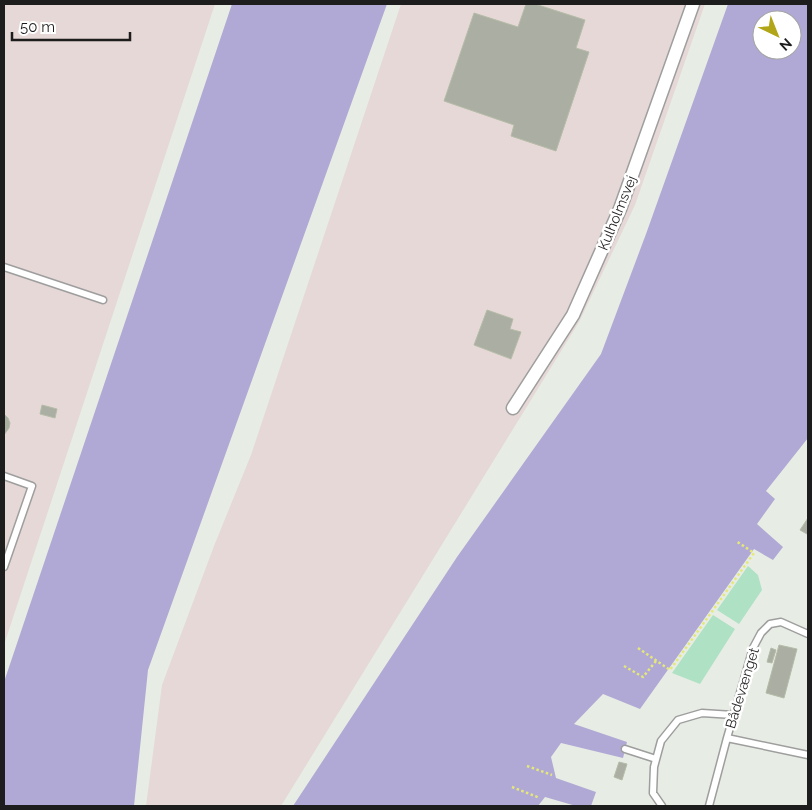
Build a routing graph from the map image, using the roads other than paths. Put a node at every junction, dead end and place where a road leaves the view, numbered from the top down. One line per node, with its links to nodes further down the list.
1 (693, 4): 4 (street, Kulholmsvej)
2 (4, 267): 3 (lane)
3 (103, 300)
4 (513, 408)
5 (4, 476): 6 (lane)
6 (4, 567)
7 (808, 634): 8 (lane, Bådevænget)
8 (733, 716): 9 (lane, Bådevænget); 12 (lane)
9 (727, 738): 11 (lane, Bådevænget); 14 (lane, Bådevænget)
10 (625, 749): 12 (lane)
11 (808, 755)
12 (656, 759): 13 (lane)
13 (662, 806)
14 (709, 806)

